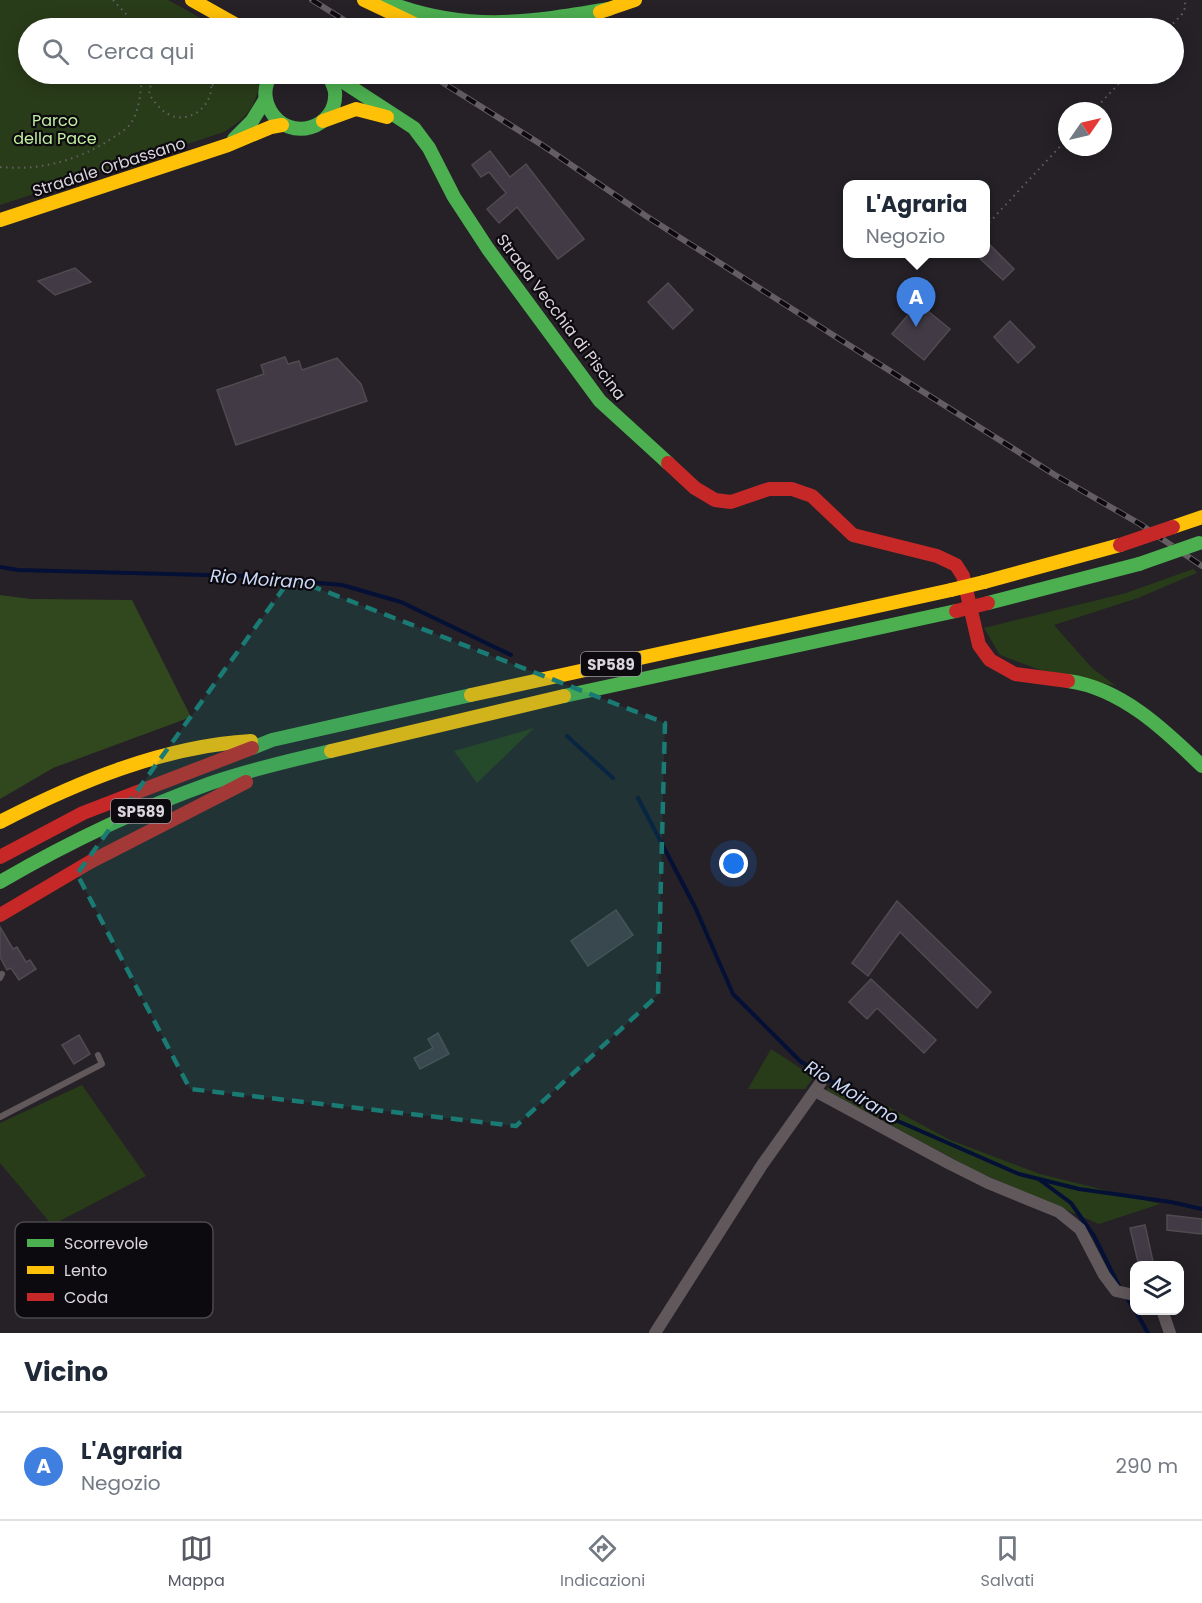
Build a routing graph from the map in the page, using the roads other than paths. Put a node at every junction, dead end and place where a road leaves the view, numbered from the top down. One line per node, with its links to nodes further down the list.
1 (192, 0): 6 (main road); 7 (main road)
2 (364, 0): 8 (main road)
3 (382, 0): 9 (main road)
4 (635, 0): 5 (main road)
5 (609, 9): 10 (main road); 11 (main road)
6 (216, 18)
7 (224, 18)
8 (402, 18)
9 (434, 18)
10 (548, 18)
11 (584, 18)
12 (264, 84): 16 (main road)
13 (267, 84): 16 (main road, Stradale Orbassano)
14 (333, 84): 17 (main road)
15 (345, 84): 19 (main road)
16 (265, 95): 18 (main road); 20 (main road, Stradale Orbassano)
17 (323, 121): 18 (main road); 19 (main road)
18 (282, 125): 20 (main road, Stradale Orbassano)
19 (414, 128): 26 (main road, Strada Vecchia di Piscina)
20 (228, 144): 21 (main road, Stradale Orbassano)
21 (0, 220)
22 (1202, 517): 24 (main road, SP589, bridge)
23 (1200, 542): 25 (main road, SP589, bridge)
24 (272, 740): 27 (main road); 28 (main road, SP589)
25 (291, 760): 29 (main road, SP589); 30 (main road)
26 (1202, 766)
27 (0, 822)
28 (0, 857)
29 (0, 882)
30 (0, 915)
31 (98, 1055): 32 (lane)
32 (0, 1117)
33 (1130, 1294): 35 (street)
34 (1163, 1315): 36 (street)
35 (655, 1333)
36 (1170, 1333)

